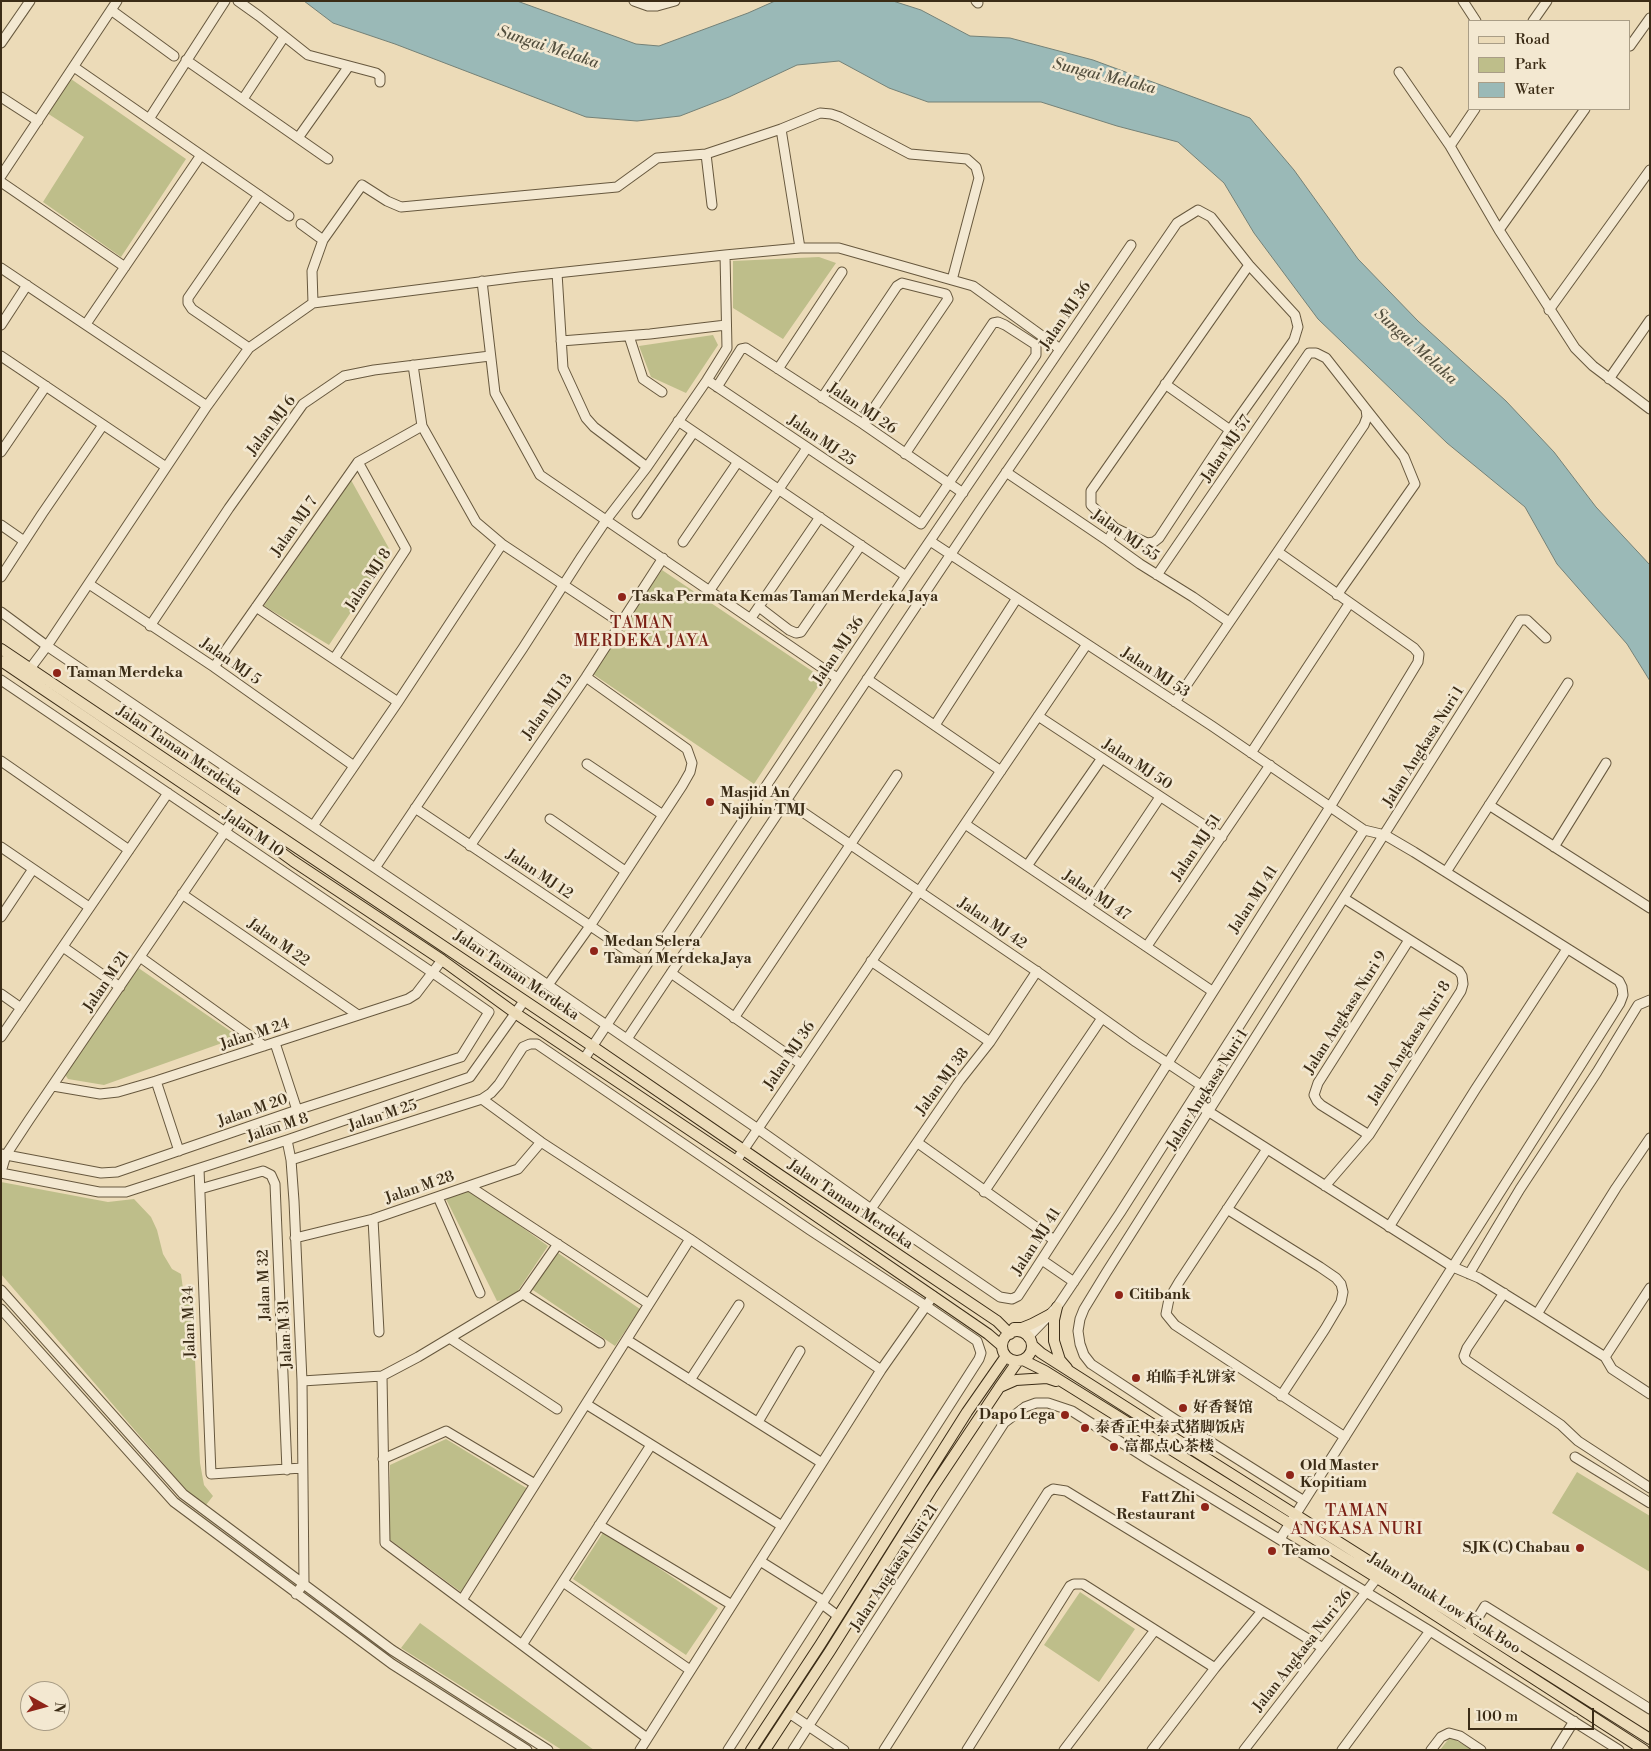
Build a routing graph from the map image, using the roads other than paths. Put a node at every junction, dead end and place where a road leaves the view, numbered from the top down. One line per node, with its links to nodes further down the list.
1 (30, 1): 14 (street)
2 (117, 1): 9 (street)
3 (224, 1): 17 (street)
4 (238, 1): 13 (street)
5 (634, 1): 6 (street)
6 (675, 1)
7 (1462, 1): 11 (street)
8 (1547, 1): 12 (street)
9 (111, 10): 16 (street); 19 (street)
10 (1650, 18): 15 (street)
11 (1475, 20)
12 (1534, 20)
13 (284, 37): 18 (street); 23 (street)
14 (1, 43)
15 (1631, 45)
16 (174, 56)
17 (186, 60): 23 (street); 26 (street)
18 (348, 66): 21 (street); 29 (street)
19 (74, 67): 26 (street); 27 (street)
20 (1399, 72): 30 (street)
21 (380, 82)
22 (1, 97): 27 (street)
23 (243, 99): 29 (street)
24 (1474, 110): 30 (street)
25 (1585, 110): 41 (street)
26 (149, 119): 32 (street)
27 (38, 121): 35 (street)
28 (781, 129): 31 (street); 44 (street); 51 (street)
29 (298, 138): 33 (street)
30 (1450, 146): 41 (street)
31 (706, 154): 38 (street); 42 (street)
32 (201, 155): 37 (street); 47 (street)
33 (328, 159)
34 (1650, 170): 55 (street)
35 (1, 176)
36 (1, 182): 47 (street)
37 (259, 195): 39 (street); 62 (street)
38 (712, 205)
39 (289, 216)
40 (301, 224): 42 (street)
41 (1499, 230): 55 (street)
42 (323, 240): 54 (street)
43 (1131, 245): 63 (street, Jalan MJ 36)
44 (800, 248): 45 (street); 51 (street)
45 (725, 255): 50 (street); 59 (street)
46 (1249, 265): 70 (street); 82 (street); 91 (street)
47 (125, 267): 57 (street)
48 (1, 268): 53 (street)
49 (842, 272): 67 (street)
50 (557, 273): 52 (street); 61 (street)
51 (952, 280): 63 (street)
52 (482, 281): 54 (street); 65 (street)
53 (27, 285): 57 (street); 58 (street)
54 (313, 303): 62 (street)
55 (1549, 310): 68 (street)
56 (1650, 320): 68 (street)
57 (86, 324): 75 (street)
58 (1, 325)
59 (726, 325): 60 (street); 69 (street)
60 (629, 336): 61 (street); 73 (street)
61 (561, 341): 90 (street)
62 (249, 348): 75 (street)
63 (1060, 349): 94 (street, Jalan MJ 36)
64 (1, 356): 71 (street)
65 (490, 356): 66 (street, Jalan MJ 6); 97 (street)
66 (413, 365): 81 (street); 124 (street, Jalan MJ 6)
67 (778, 369): 72 (street, Jalan MJ 26); 74 (street, Jalan MJ 26)
68 (1609, 379): 77 (street)
69 (707, 380): 72 (street, Jalan MJ 25); 78 (street)
70 (1165, 384): 82 (street); 99 (street)
71 (46, 386): 80 (street); 85 (street)
72 (717, 387): 84 (street, Jalan MJ 25)
73 (662, 392)
74 (822, 398): 79 (street, Jalan MJ 26); 79 (street)
75 (207, 406): 89 (street)
76 (1366, 409): 106 (street); 109 (street, Jalan MJ 57); 115 (street)
77 (1650, 409)
78 (678, 421): 83 (street); 90 (street)
79 (863, 424): 86 (street, Jalan MJ 26)
80 (102, 425): 89 (street); 101 (street)
81 (422, 426): 87 (street, Jalan MJ 7); 104 (street)
82 (1230, 430): 99 (street)
83 (693, 433): 88 (street); 95 (street)
84 (807, 448): 92 (street, Jalan MJ 25); 93 (street)
85 (1, 452)
86 (905, 454): 92 (street, Jalan MJ 26); 92 (street)
87 (358, 462): 119 (street, Jalan MJ 7); 129 (street, Jalan MJ 8)
88 (737, 463): 93 (street); 103 (street)
89 (166, 467): 112 (street)
90 (647, 467): 97 (street)
91 (1006, 472): 100 (street, Jalan MJ 55); 107 (street)
92 (948, 482): 94 (street, Jalan MJ 26)
93 (778, 489): 96 (street); 114 (street)
94 (963, 493): 102 (street, Jalan MJ 36)
95 (637, 514)
96 (820, 517): 105 (street); 118 (street)
97 (607, 519): 108 (street); 113 (street)
98 (1, 525): 101 (street)
99 (1115, 528): 100 (street)
100 (1108, 540): 109 (street, Jalan MJ 55)
101 (24, 541): 111 (street)
102 (930, 541): 107 (street, Jalan MJ 53); 110 (street, Jalan MJ 36)
103 (683, 542)
104 (502, 544): 113 (street); 138 (street)
105 (861, 545): 110 (street); 118 (street)
106 (1278, 552): 115 (street, Jalan MJ 41); 122 (street)
107 (950, 554): 116 (street, Jalan MJ 53); 135 (street)
108 (663, 558): 114 (street); 123 (street, Jalan MJ 13)
109 (1157, 575): 122 (street, Jalan MJ 55)
110 (906, 576): 134 (street, Jalan MJ 36)
111 (1, 577)
112 (89, 584): 124 (street, Jalan MJ 5); 127 (street)
113 (563, 584): 123 (street); 157 (street)
114 (710, 590): 121 (street)
115 (1337, 596): 117 (street, Jalan MJ 41)
116 (1017, 598): 126 (street, Jalan MJ 53); 141 (street)
117 (1349, 604): 142 (street); 156 (street, Jalan MJ 41)
118 (759, 606): 121 (street)
119 (256, 607): 129 (street); 131 (street, Jalan MJ 7)
120 (1, 612): 127 (street)
121 (751, 618): 134 (street)
122 (1229, 622): 139 (street)
123 (620, 623): 133 (street, Jalan MJ 13)
124 (150, 626): 131 (street, Jalan MJ 5)
125 (1546, 638): 165 (street, Jalan Angkasa Nuri 1)
126 (1087, 644): 139 (street, Jalan MJ 53); 140 (street, Jalan MJ 36)
127 (47, 646): 132 (street); 162 (street)
128 (1, 649): 132 (main road, Jalan Taman Merdeka)
129 (334, 659): 138 (street)
130 (1, 661): 132 (main road, Jalan Taman Merdeka)
131 (214, 667): 148 (street, Jalan MJ 5)
132 (27, 672): 158 (main road, Jalan Taman Merdeka)
133 (586, 677): 159 (street); 168 (street, Jalan MJ 13)
134 (837, 678): 151 (street, Jalan MJ 36)
135 (867, 679): 141 (street); 154 (street)
136 (1, 680): 152 (street, Jalan M 10)
137 (1568, 683): 155 (street)
138 (398, 702): 148 (street)
139 (1175, 702): 142 (street, Jalan MJ 53)
140 (1038, 716): 143 (street, Jalan MJ 50); 149 (street, Jalan MJ 36)
141 (935, 726): 149 (street)
142 (1251, 753): 147 (street, Jalan MJ 53)
143 (1102, 758): 153 (street, Jalan MJ 50); 172 (street)
144 (1, 761): 171 (street)
145 (1606, 763): 170 (street)
146 (587, 764): 159 (street)
147 (1270, 765): 156 (street, Jalan MJ 53); 166 (street, Jalan MJ 51)
148 (354, 766): 162 (street)
149 (1000, 771): 161 (street, Jalan MJ 36)
150 (897, 776): 167 (street)
151 (766, 787): 154 (street, Jalan MJ 42); 192 (street, Jalan MJ 36)
152 (168, 793): 164 (street, Jalan M 10); 171 (street)
153 (1160, 797): 166 (street, Jalan MJ 50); 180 (street)
154 (786, 800): 167 (street, Jalan MJ 42); 195 (street)
155 (1489, 805): 170 (street); 176 (street)
156 (1330, 807): 163 (street, Jalan MJ 53); 198 (street, Jalan MJ 41)
157 (415, 808): 168 (street, Jalan MJ 12); 173 (street)
158 (237, 814): 164 (street, Jalan M 21); 190 (main road, Jalan Taman Merdeka); 200 (main road, Jalan Taman Merdeka)
159 (663, 815): 175 (street)
160 (550, 818): 175 (street)
161 (965, 824): 172 (street, Jalan MJ 47); 177 (street, Jalan MJ 36)
162 (313, 826): 173 (street)
163 (1364, 830): 165 (street); 220 (street)
164 (226, 832): 178 (street, Jalan M 21); 194 (street, Jalan M 10)
165 (1385, 835): 176 (street); 179 (street, Jalan Angkasa Nuri 1)
166 (1222, 837): 186 (street, Jalan MJ 51)
167 (851, 845): 177 (street, Jalan MJ 42); 206 (street)
168 (470, 846): 184 (street, Jalan MJ 12)
169 (1, 847): 174 (street)
170 (1554, 847): 182 (street)
171 (129, 850): 181 (street)
172 (1027, 866): 180 (street, Jalan MJ 47)
173 (375, 868): 196 (street)
174 (33, 869): 181 (street); 183 (street)
175 (625, 871): 184 (street)
176 (1446, 872): 188 (street)
177 (919, 891): 191 (street, Jalan MJ 36); 193 (street, Jalan MJ 42)
178 (182, 894): 189 (street, Jalan M 21); 205 (street, Jalan M 22)
179 (1345, 899): 185 (street, Jalan Angkasa Nuri 8); 224 (street, Jalan Angkasa Nuri 1)
180 (1087, 906): 186 (street, Jalan MJ 47)
181 (89, 907): 187 (street)
182 (1650, 908)
183 (1, 917)
184 (590, 926): 192 (street, Jalan MJ 12); 196 (street)
185 (1409, 940): 226 (street, Jalan Angkasa Nuri 8); 226 (street, Jalan Angkasa Nuri 9)
186 (1147, 946): 198 (street, Jalan MJ 47)
187 (63, 947): 197 (street); 202 (street)
188 (1567, 949): 247 (street); 253 (street)
189 (140, 957): 197 (street, Jalan M 21); 213 (street)
190 (442, 960): 194 (street); 204 (main road, Jalan Taman Merdeka)
191 (871, 961): 211 (street); 217 (street, Jalan MJ 36)
192 (647, 964): 208 (street, Jalan MJ 36)
193 (1037, 971): 207 (street, Jalan MJ 42); 211 (street, Jalan MJ 38)
194 (433, 972): 203 (street, Jalan M 10); 205 (street, Jalan M 24)
195 (671, 973): 206 (street); 210 (street)
196 (548, 985): 208 (street)
197 (120, 987): 219 (street, Jalan M 21)
198 (1212, 991): 216 (street, Jalan MJ 41)
199 (1, 994): 202 (street)
200 (524, 1000): 204 (street, Jalan M 8); 214 (main road, Jalan Taman Merdeka)
201 (1650, 1000): 254 (street)
202 (21, 1008): 209 (street)
203 (489, 1012): 223 (street, Jalan M 20)
204 (515, 1013): 215 (main road, Jalan Taman Merdeka); 228 (street, Jalan M 8)
205 (358, 1015): 212 (street, Jalan M 24)
206 (734, 1018): 217 (street)
207 (1102, 1018): 216 (street, Jalan MJ 42); 242 (street)
208 (606, 1025): 210 (street); 214 (street, Jalan MJ 36)
209 (1, 1037)
210 (627, 1039): 225 (street)
211 (990, 1042): 230 (street, Jalan MJ 38)
212 (275, 1043): 213 (street, Jalan M 24); 223 (street)
213 (264, 1046): 218 (street, Jalan M 24)
214 (592, 1046): 215 (street, Jalan MJ 36); 233 (main road, Jalan Taman Merdeka)
215 (584, 1059): 236 (main road, Jalan Taman Merdeka)
216 (1167, 1063): 220 (street, Jalan MJ 42); 250 (street, Jalan MJ 41)
217 (801, 1064): 225 (street, Jalan MJ 36)
218 (156, 1081): 219 (street, Jalan M 24); 232 (street)
219 (53, 1086): 234 (street, Jalan M 21)
220 (1202, 1086): 222 (street)
221 (482, 1098): 229 (street); 235 (street, Jalan M 25); 264 (street)
222 (1192, 1102): 224 (street); 255 (street)
223 (297, 1110): 232 (street, Jalan M 20)
224 (1210, 1112): 231 (street); 302 (street, Jalan Angkasa Nuri 1)
225 (758, 1129): 233 (street, Jalan MJ 36); 244 (street)
226 (1369, 1135): 240 (street, Jalan Angkasa Nuri 8)
227 (1650, 1138): 267 (street)
228 (287, 1140): 235 (street, Jalan M 31); 237 (street, Jalan M 8)
229 (541, 1142): 239 (street, Jalan M 28); 249 (street)
230 (918, 1143): 242 (street); 244 (street, Jalan MJ 38)
231 (1267, 1149): 240 (street); 245 (street)
232 (179, 1151): 234 (street, Jalan M 20)
233 (743, 1151): 236 (street, Jalan MJ 36); 268 (main road, Jalan Taman Merdeka)
234 (4, 1154): 238 (street, Jalan M 21)
235 (291, 1160): 248 (street, Jalan M 31)
236 (736, 1161): 261 (main road, Jalan Taman Merdeka)
237 (199, 1169): 238 (street, Jalan M 8); 241 (street, Jalan M 34)
238 (1, 1173)
239 (469, 1186): 243 (street, Jalan M 28); 251 (street)
240 (1325, 1186): 247 (street)
241 (200, 1189): 299 (street, Jalan M 34); 299 (street, Jalan M 32)
242 (984, 1192): 250 (street)
243 (438, 1197): 246 (street, Jalan M 28); 258 (street)
244 (871, 1209): 252 (street, Jalan MJ 41)
245 (1227, 1209): 289 (street); 289 (street)
246 (373, 1219): 248 (street, Jalan M 28); 269 (street)
247 (1390, 1227): 253 (street)
248 (295, 1238): 284 (street, Jalan M 31)
249 (690, 1239): 262 (street); 280 (street)
250 (1054, 1240): 252 (street, Jalan MJ 41)
251 (558, 1244): 260 (street); 262 (street)
252 (1042, 1260): 255 (street)
253 (1453, 1267): 254 (street); 293 (street)
254 (1469, 1274): 259 (street)
255 (1074, 1282): 266 (street)
256 (1650, 1288): 278 (street)
257 (1, 1290): 313 (street)
258 (480, 1293)
259 (1504, 1293): 267 (street); 301 (street)
260 (523, 1294): 272 (street); 275 (street)
261 (933, 1296): 264 (street); 270 (main road, Jalan Taman Merdeka)
262 (650, 1304): 273 (street)
263 (739, 1305): 283 (street)
264 (926, 1306): 280 (street); 317 (street)
265 (1, 1309): 315 (street)
266 (1054, 1310): 268 (main road); 274 (street); 281 (main road)
267 (1537, 1314): 278 (street)
268 (997, 1322): 271 (main road, Jalan Taman Merdeka)
269 (379, 1332)
270 (988, 1334): 277 (main road, Jalan Taman Merdeka); 286 (main road)
271 (1010, 1334): 274 (main road); 277 (main road)
272 (451, 1339): 282 (street); 291 (street)
273 (627, 1340): 283 (street); 290 (street)
274 (1030, 1341): 279 (main road); 281 (main road, Jalan Datuk Low Kiok Boo)
275 (600, 1343)
276 (800, 1351): 292 (street)
277 (1004, 1351): 279 (main road); 286 (main road)
278 (1604, 1357): 288 (street)
279 (1020, 1361): 285 (main road, Jalan Datuk Low Kiok Boo); 287 (main road)
280 (881, 1370): 297 (street)
281 (1070, 1371): 304 (main road, Jalan Datuk Low Kiok Boo)
282 (382, 1376): 284 (street); 296 (street)
283 (690, 1380): 292 (street)
284 (302, 1381): 298 (street, Jalan M 31)
285 (1062, 1382): 287 (main road); 305 (main road, Jalan Datuk Low Kiok Boo)
286 (987, 1383): 320 (main road)
287 (998, 1388): 329 (main road)
288 (1650, 1394)
289 (1281, 1396): 293 (street)
290 (586, 1404): 294 (street); 300 (street)
291 (557, 1409)
292 (758, 1422): 297 (street)
293 (1345, 1437): 302 (street)
294 (651, 1445): 306 (street); 307 (street)
295 (1575, 1457): 303 (street)
296 (383, 1459): 300 (street); 316 (street)
297 (822, 1463): 307 (street)
298 (302, 1468): 299 (street); 313 (street, Jalan M 31)
299 (287, 1470)
300 (535, 1484): 316 (street)
301 (1650, 1488)
302 (1304, 1501): 304 (street)
303 (1650, 1503)
304 (1296, 1515): 305 (street); 310 (main road, Jalan Datuk Low Kiok Boo)
305 (1289, 1524): 308 (street); 311 (main road, Jalan Datuk Low Kiok Boo)
306 (599, 1525): 312 (street); 318 (street)
307 (782, 1526): 309 (street)
308 (1280, 1539): 314 (street); 331 (street, Jalan Angkasa Nuri 21)
309 (760, 1561): 317 (street); 318 (street)
310 (1384, 1569): 311 (street, Jalan Angkasa Nuri 26); 323 (main road, Jalan Datuk Low Kiok Boo)
311 (1377, 1578): 314 (street, Jalan Angkasa Nuri 26); 323 (main road, Jalan Datuk Low Kiok Boo)
312 (563, 1582): 324 (street); 327 (street)
313 (304, 1583): 315 (street); 337 (street)
314 (1366, 1592): 322 (street); 325 (street, Jalan Angkasa Nuri 26)
315 (296, 1594): 336 (street)
316 (462, 1600): 324 (street)
317 (823, 1602): 320 (street); 339 (street)
318 (732, 1605): 327 (street)
319 (1262, 1611): 325 (street); 326 (street); 344 (street)
320 (838, 1616): 340 (main road)
321 (1155, 1630): 326 (street); 334 (street); 345 (street)
322 (1430, 1630): 330 (street); 348 (street)
323 (1469, 1631): 328 (street); 332 (main road, Jalan Datuk Low Kiok Boo); 335 (main road, Jalan Datuk Low Kiok Boo)
324 (522, 1645): 333 (street)
325 (1323, 1648): 347 (street, Jalan Angkasa Nuri 26)
326 (1215, 1668): 346 (street)
327 (690, 1670): 333 (street)
328 (1650, 1709)
329 (789, 1713): 331 (street); 341 (main road)
330 (1574, 1721): 351 (street); 352 (street)
331 (809, 1726): 342 (street, Jalan Angkasa Nuri 21); 343 (street)
332 (1649, 1737)
333 (647, 1738): 338 (street)
334 (969, 1749)
335 (1643, 1749)
336 (527, 1750)
337 (548, 1750)
338 (640, 1750)
339 (728, 1750)
340 (752, 1750)
341 (765, 1750)
342 (794, 1750)
343 (844, 1750)
344 (884, 1750)
345 (1064, 1750)
346 (1152, 1750)
347 (1244, 1750)
348 (1342, 1750)
349 (1431, 1750): 350 (street)
350 (1482, 1750)
351 (1556, 1750)
352 (1619, 1750)

